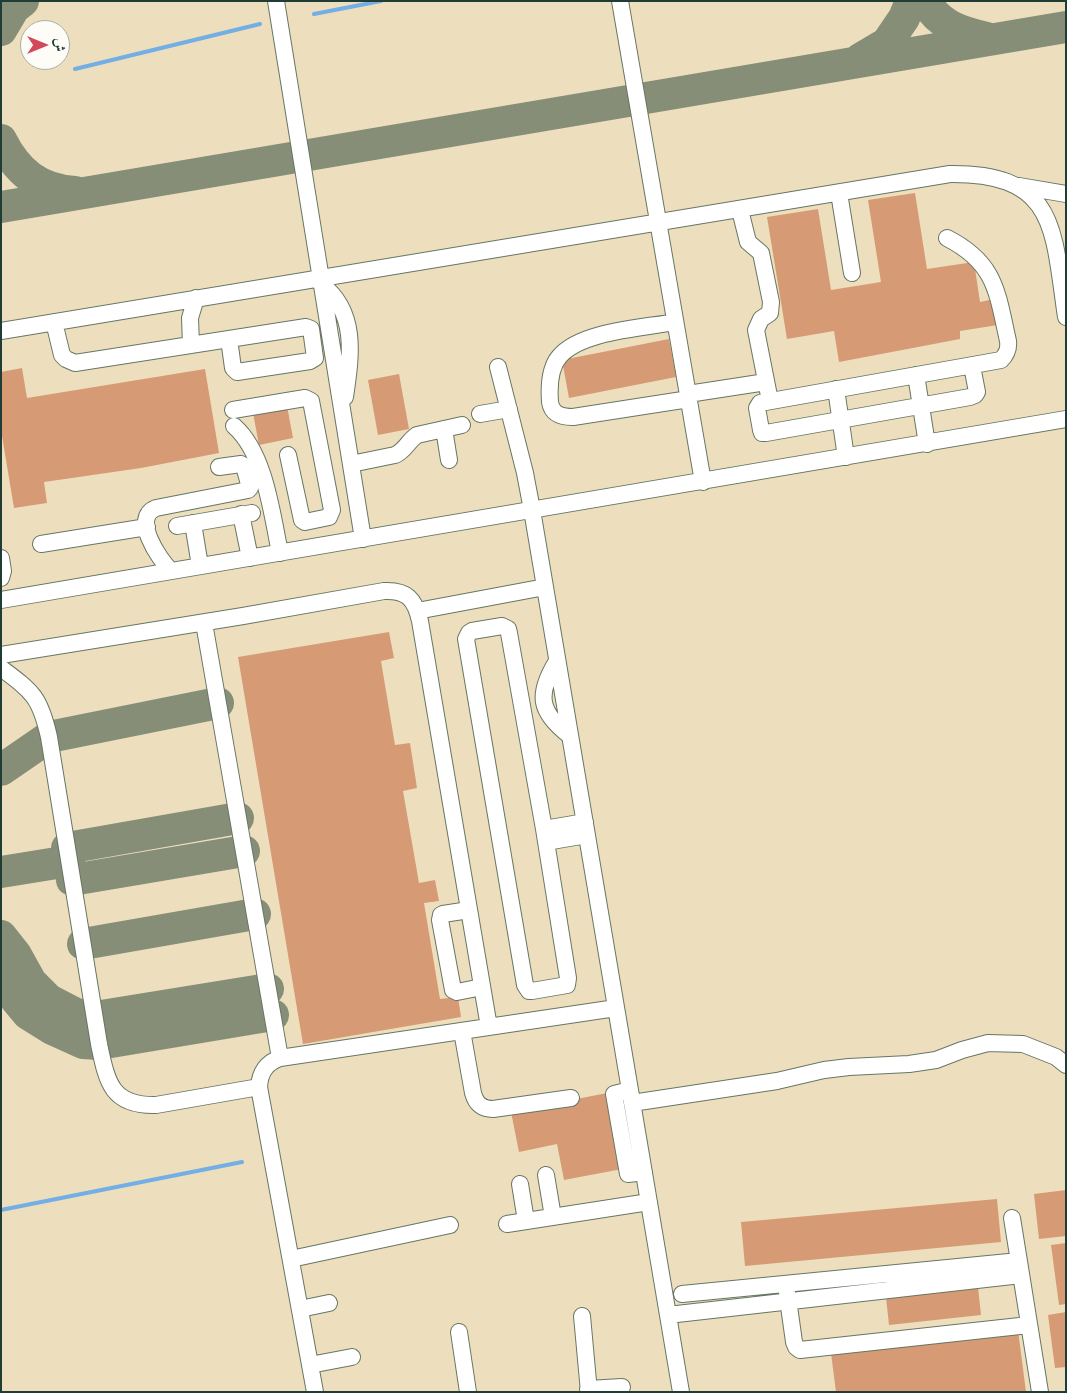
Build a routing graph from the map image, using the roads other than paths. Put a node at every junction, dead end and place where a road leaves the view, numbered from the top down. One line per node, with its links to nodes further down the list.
1 (276, 1): 10 (lane)
2 (620, 1): 7 (lane)
3 (1016, 186): 4 (lane); 5 (lane); 12 (lane)
4 (839, 193): 6 (lane); 9 (lane)
5 (1066, 194)
6 (740, 210): 7 (lane); 21 (lane)
7 (658, 223): 10 (lane); 14 (lane)
8 (947, 238): 18 (lane)
9 (852, 273)
10 (321, 281): 11 (lane); 36 (lane)
11 (196, 298): 13 (lane); 17 (lane)
12 (1066, 317)
13 (54, 322): 15 (lane); 17 (lane)
14 (675, 322): 23 (lane); 23 (lane)
15 (1, 331)
16 (229, 339): 16 (lane); 17 (lane)
17 (191, 345)
18 (972, 366): 20 (lane); 25 (lane)
19 (498, 367): 26 (lane)
20 (916, 375): 22 (lane); 25 (lane)
21 (766, 382): 23 (lane); 24 (lane)
22 (836, 389): 24 (lane); 28 (lane)
23 (688, 396): 38 (lane)
24 (770, 401): 28 (lane)
25 (921, 406): 28 (lane); 32 (lane)
26 (509, 409): 27 (lane); 41 (lane)
27 (480, 414)
28 (841, 420): 34 (lane)
29 (1066, 420): 32 (lane)
30 (462, 425): 31 (lane)
31 (444, 429): 35 (lane); 36 (lane)
32 (927, 444): 34 (lane)
33 (288, 456): 39 (lane)
34 (846, 457): 38 (lane)
35 (449, 460)
36 (351, 464): 43 (lane)
37 (219, 467): 42 (lane)
38 (703, 482): 41 (lane)
39 (298, 504): 40 (lane); 40 (lane)
40 (271, 510): 45 (lane)
41 (532, 510): 43 (lane); 51 (lane)
42 (146, 527): 44 (lane); 49 (lane)
43 (363, 539): 45 (lane)
44 (41, 544)
45 (280, 553): 47 (lane)
46 (1, 558): 50 (lane)
47 (250, 558): 48 (lane); 48 (lane)
48 (200, 566): 49 (lane)
49 (171, 571): 52 (lane)
50 (1, 578)
51 (546, 592): 53 (lane); 57 (lane)
52 (1, 600)
53 (418, 616): 54 (lane); 59 (lane)
54 (204, 623): 55 (lane); 64 (lane)
55 (1, 655)
56 (1, 668): 66 (lane)
57 (586, 829): 58 (lane); 61 (lane)
58 (545, 836): 58 (lane)
59 (469, 910): 60 (lane); 60 (lane)
60 (482, 987): 62 (lane)
61 (616, 1008): 62 (lane); 67 (lane)
62 (489, 1027): 63 (lane)
63 (462, 1031): 64 (lane); 68 (lane)
64 (280, 1058): 66 (lane)
65 (1066, 1065): 67 (lane)
66 (259, 1087): 77 (lane)
67 (631, 1097): 71 (lane)
68 (571, 1098)
69 (546, 1176): 72 (lane)
70 (520, 1184): 74 (lane)
71 (649, 1202): 72 (lane); 83 (lane)
72 (553, 1217): 74 (lane)
73 (1012, 1218): 78 (lane)
74 (526, 1222): 75 (lane)
75 (508, 1224)
76 (450, 1225): 77 (lane)
77 (291, 1260): 82 (lane)
78 (1020, 1268): 79 (lane); 85 (lane)
79 (787, 1292): 80 (lane); 83 (lane); 85 (lane)
80 (682, 1294)
81 (329, 1303): 82 (lane)
82 (300, 1309): 88 (lane)
83 (668, 1315): 93 (lane)
84 (582, 1316): 90 (lane)
85 (1029, 1325): 94 (lane)
86 (459, 1332): 92 (lane)
87 (352, 1357): 88 (lane)
88 (310, 1365): 91 (lane)
89 (622, 1386): 90 (lane)
90 (589, 1390)
91 (315, 1392)
92 (468, 1392)
93 (681, 1392)
94 (1040, 1392)

